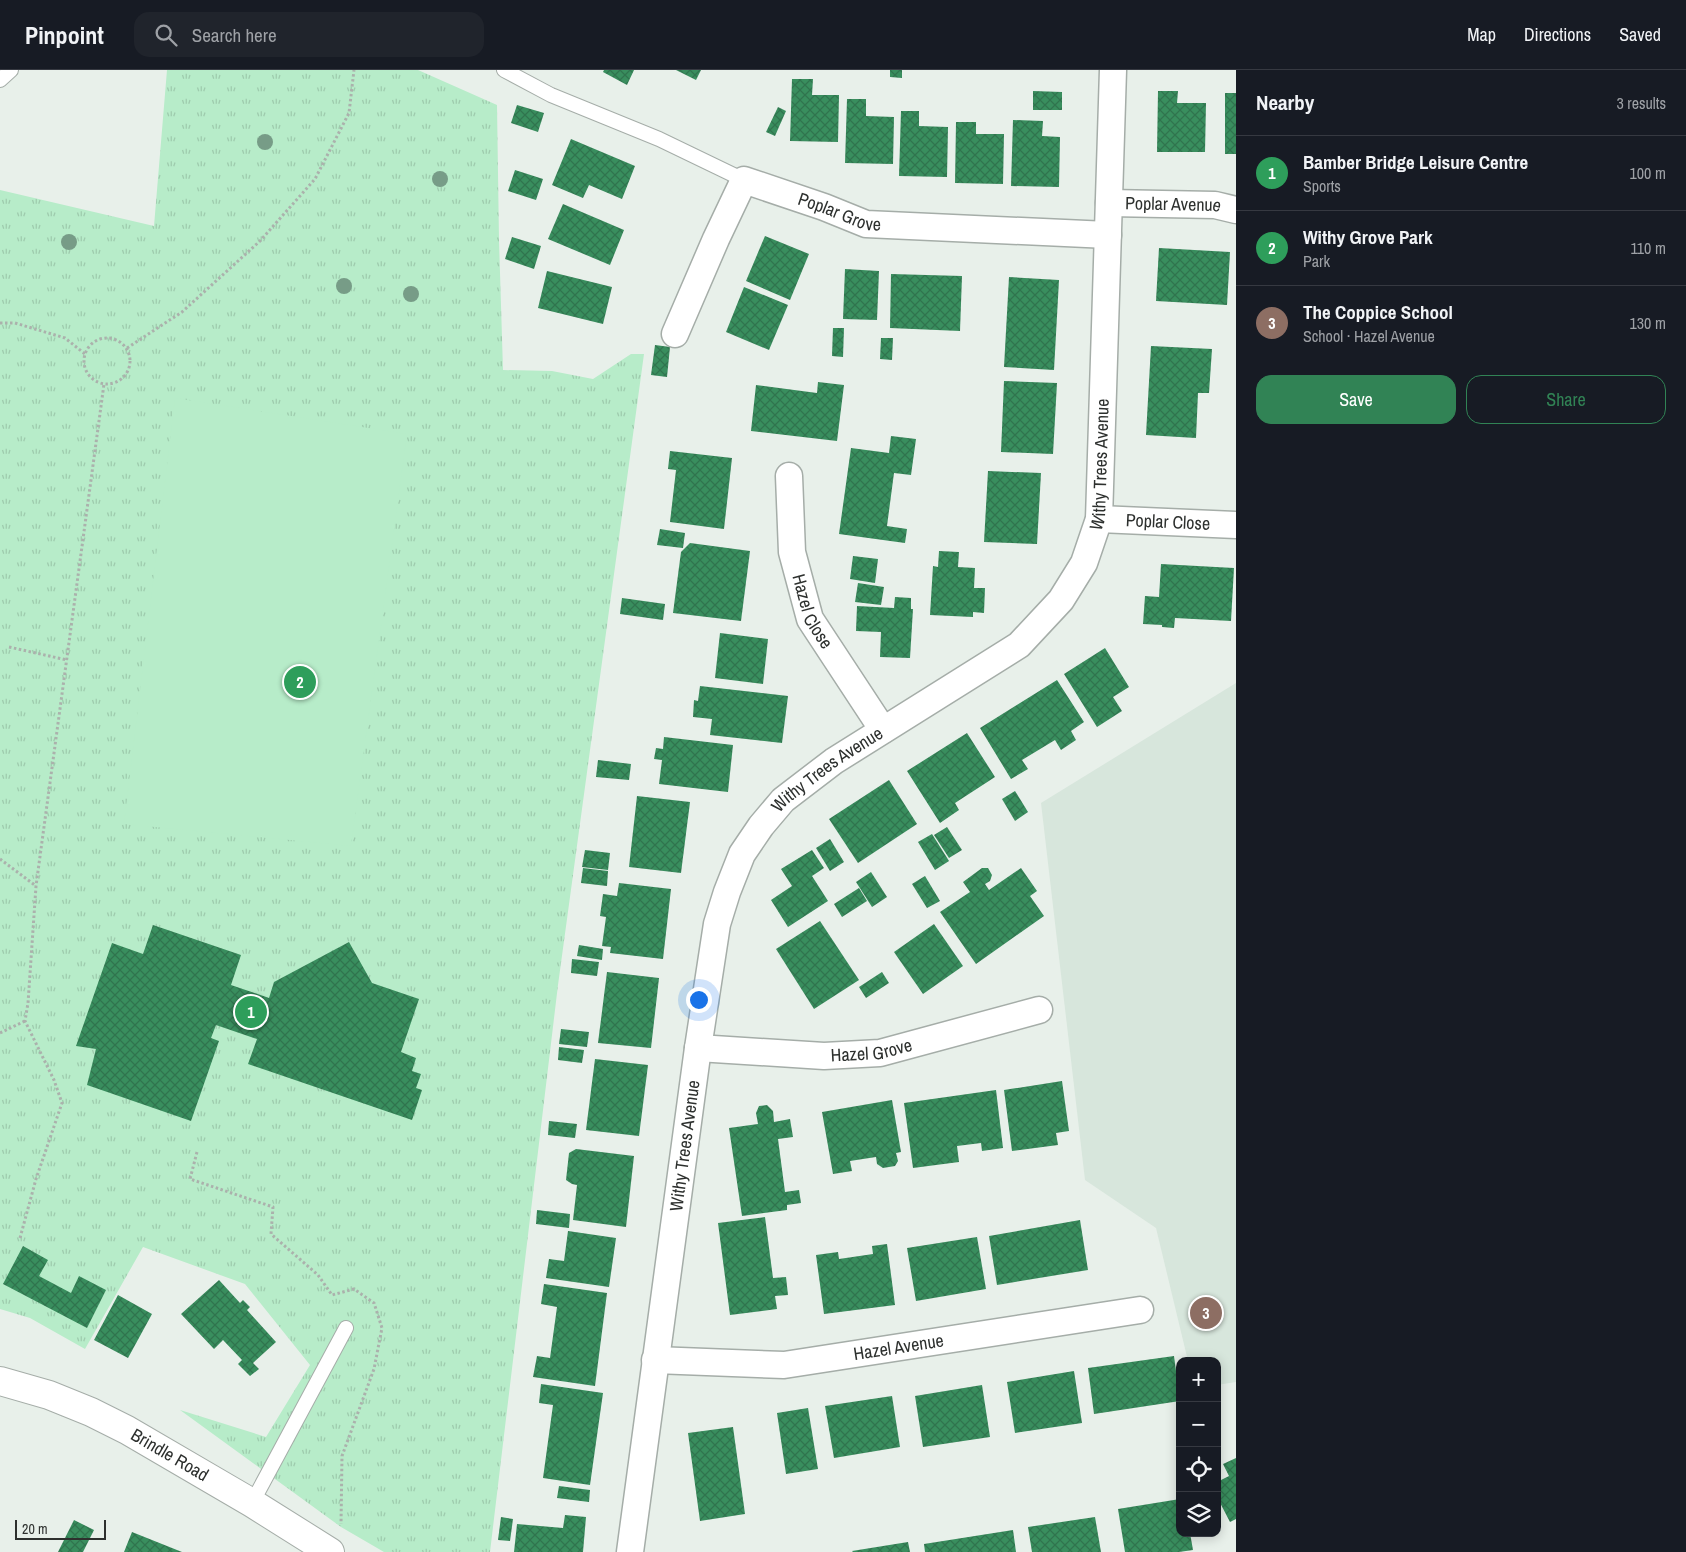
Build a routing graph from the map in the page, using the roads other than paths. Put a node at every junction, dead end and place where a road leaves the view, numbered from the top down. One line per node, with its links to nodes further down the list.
1 (11, 70): 4 (lane)
2 (504, 70): 5 (lane)
3 (1113, 70): 6 (street, Withy Trees Avenue)
4 (0, 80)
5 (744, 180): 8 (street, Poplar Grove); 9 (street)
6 (1109, 202): 7 (street, Poplar Avenue); 8 (street, Withy Trees Avenue)
7 (1236, 210)
8 (1108, 235): 11 (street, Withy Trees Avenue)
9 (675, 334)
10 (789, 476): 13 (street, Hazel Close)
11 (1099, 519): 12 (street, Poplar Close); 13 (street, Withy Trees Avenue)
12 (1236, 525)
13 (883, 730): 15 (street, Withy Trees Avenue)
14 (1039, 1010): 15 (street, Hazel Grove)
15 (698, 1048): 18 (street, Withy Trees Avenue)
16 (1140, 1310): 18 (street, Hazel Avenue)
17 (346, 1328): 20 (lane)
18 (655, 1360): 22 (street, Withy Trees Avenue)
19 (0, 1381): 20 (street, Brindle Road)
20 (252, 1503): 21 (street, Brindle Road)
21 (330, 1552)
22 (630, 1552)

